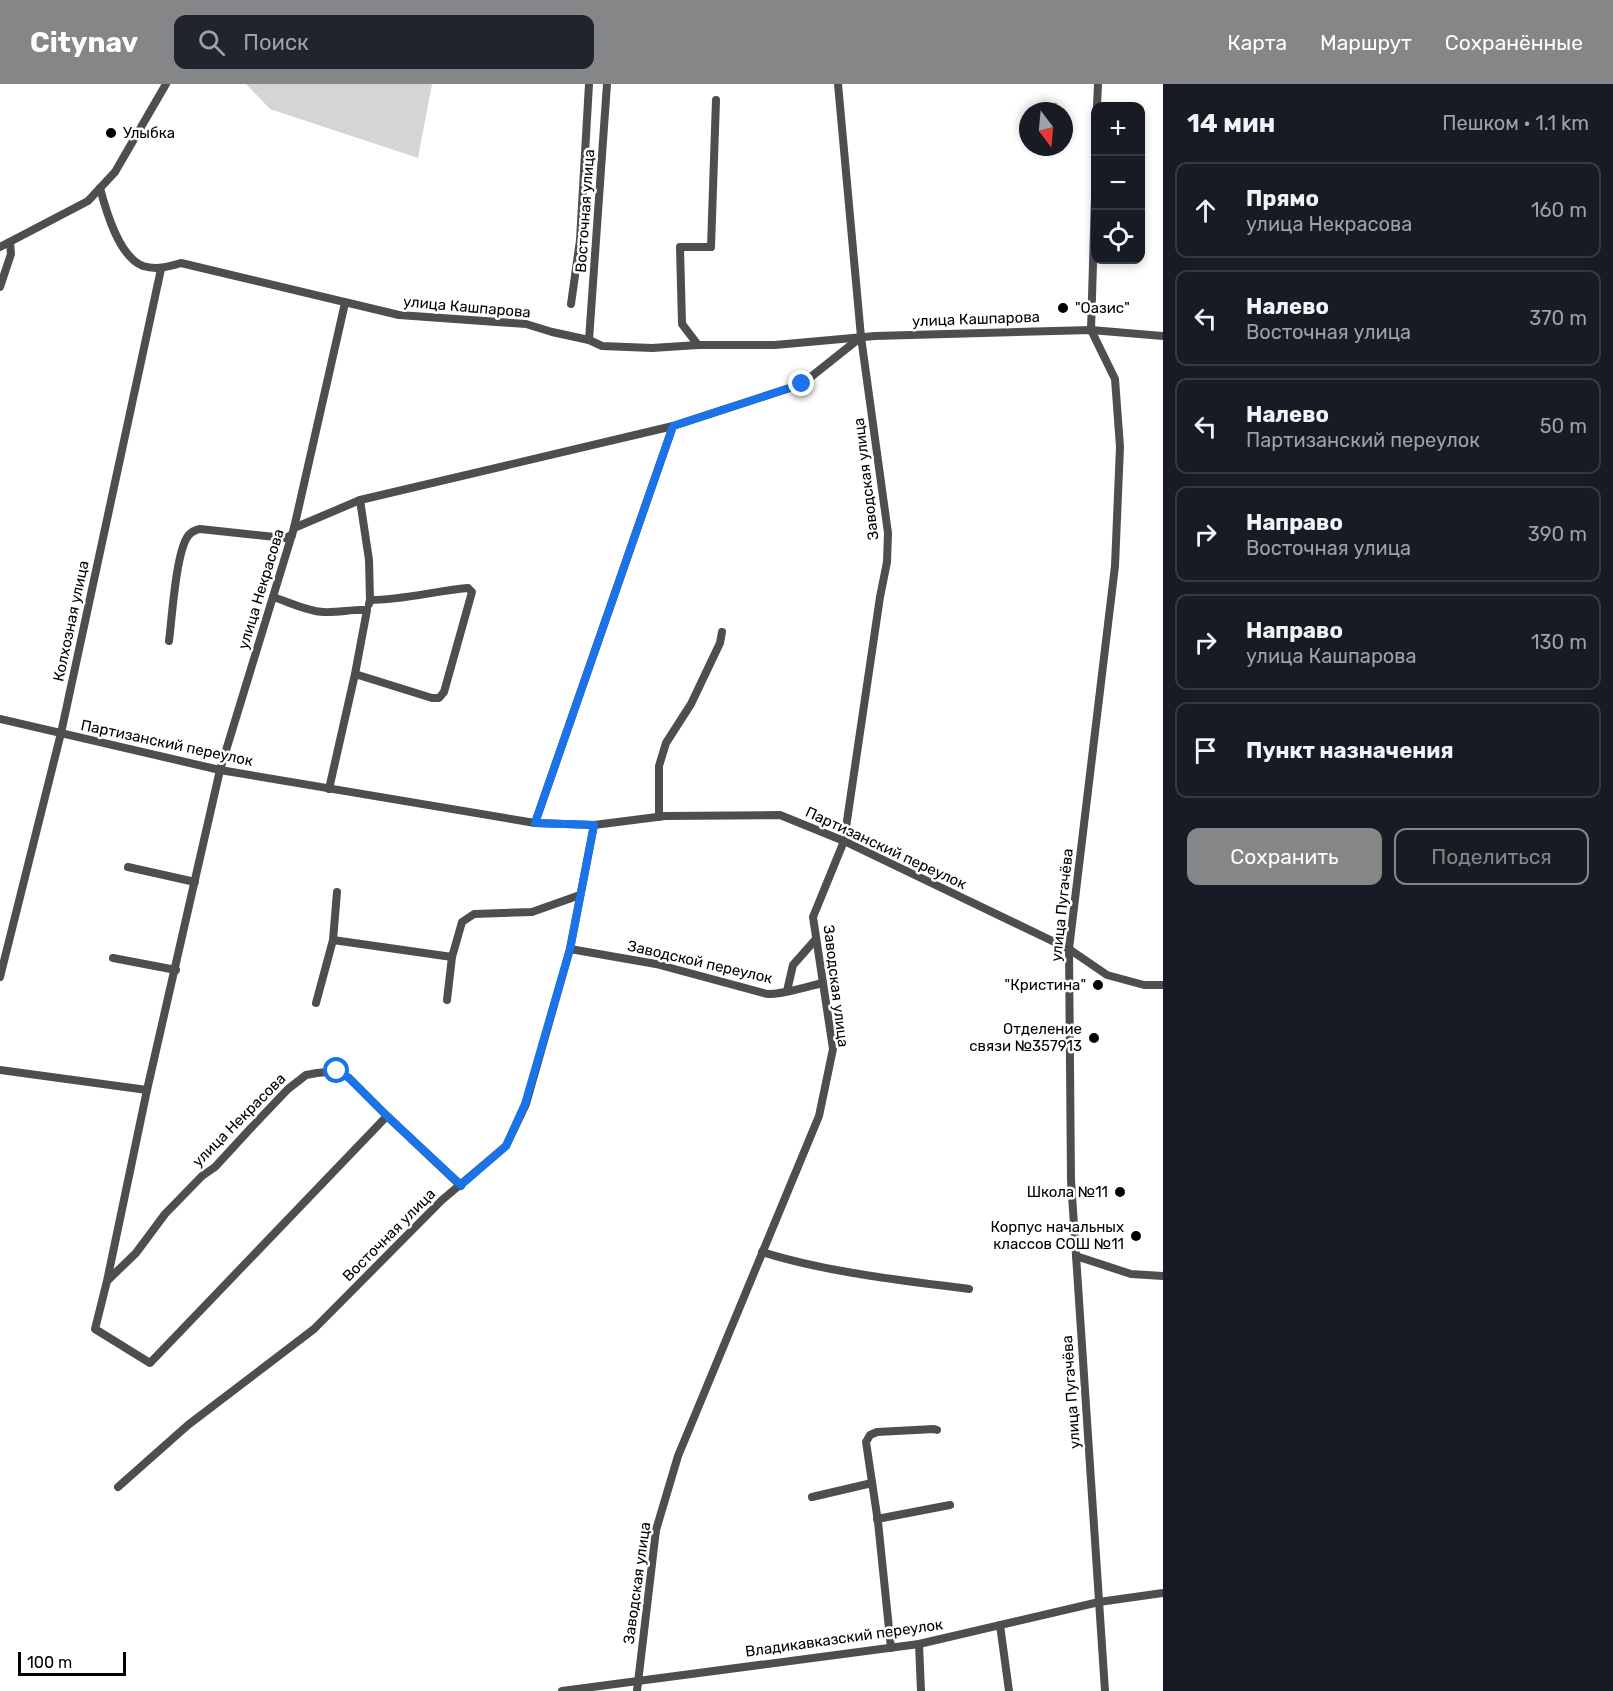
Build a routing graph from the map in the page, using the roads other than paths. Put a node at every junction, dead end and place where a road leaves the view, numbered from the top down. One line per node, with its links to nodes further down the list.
1 (166, 84): 8 (street)
2 (589, 84): 10 (street, Восточная улица)
3 (607, 84): 11 (street, Восточная улица)
4 (838, 84): 20 (street, Заводская улица)
5 (1098, 84): 7 (street)
6 (716, 100): 22 (street)
7 (1097, 102)
8 (100, 188): 12 (street); 14 (street)
9 (1094, 210): 18 (street, улица Пугачёва)
10 (581, 221): 11 (street); 17 (street, Восточная улица)
11 (597, 232): 21 (street, Восточная улица)
12 (10, 242): 13 (street); 15 (street)
13 (0, 247)
14 (161, 269): 16 (street, улица Кашпарова); 33 (street, Колхозная улица)
15 (0, 287)
16 (345, 303): 21 (street, улица Кашпарова); 25 (street, улица Некрасова)
17 (571, 304)
18 (1091, 330): 19 (street, улица Кашпарова); 20 (street, улица Кашпарова); 47 (street, улица Пугачёва)
19 (1163, 336)
20 (861, 337): 22 (street, улица Кашпарова); 23 (street); 39 (street, Заводская улица)
21 (589, 340): 22 (street, улица Кашпарова)
22 (698, 345)
23 (673, 426): 24 (street); 37 (street)
24 (360, 500): 25 (street); 27 (street)
25 (293, 532): 26 (street, улица Некрасова); 30 (street)
26 (273, 597): 28 (street); 34 (street, улица Некрасова)
27 (370, 600): 28 (street); 31 (street)
28 (367, 610): 31 (street)
29 (722, 632): 36 (street)
30 (169, 641)
31 (355, 674): 35 (street)
32 (0, 719): 33 (street, Партизанский переулок)
33 (60, 733): 34 (street, Партизанский переулок); 51 (street, Колхозная улица)
34 (220, 770): 35 (street, Партизанский переулок); 41 (street, улица Некрасова)
35 (330, 789): 37 (street, Партизанский переулок)
36 (659, 817): 38 (street, Партизанский переулок); 39 (street, Партизанский переулок)
37 (535, 823): 38 (street, Партизанский переулок)
38 (594, 825): 43 (street, Восточная улица)
39 (844, 841): 44 (street, Заводская улица); 47 (street, Партизанский переулок)
40 (128, 867): 41 (street)
41 (195, 882): 50 (street, улица Некрасова)
42 (337, 892): 45 (street)
43 (580, 895): 46 (street, Восточная улица); 48 (street)
44 (816, 939): 52 (street, Заводская улица); 54 (street)
45 (333, 940): 48 (street); 56 (street)
46 (570, 949): 54 (street, Заводской переулок); 60 (street, Восточная улица)
47 (1069, 949): 53 (street, Партизанский переулок); 62 (street, улица Пугачёва)
48 (452, 957): 55 (street)
49 (113, 958): 50 (street)
50 (176, 970): 58 (street, улица Некрасова)
51 (0, 977)
52 (823, 983): 54 (street, Заводской переулок); 61 (street, Заводская улица)
53 (1163, 985)
54 (787, 991)
55 (447, 1000)
56 (316, 1003)
57 (0, 1070): 58 (street)
58 (147, 1090): 64 (street, улица Некрасова)
59 (387, 1116): 60 (street, улица Некрасова); 64 (street, улица Некрасова); 64 (street, улица Некрасова)
60 (461, 1185): 68 (street, Восточная улица)
61 (762, 1252): 65 (street); 77 (street, Заводская улица)
62 (1076, 1256): 63 (street); 73 (street, улица Пугачёва)
63 (1163, 1276)
64 (107, 1281)
65 (969, 1288)
66 (938, 1430): 67 (street)
67 (872, 1483): 69 (street); 71 (street)
68 (117, 1487)
69 (812, 1497)
70 (950, 1505): 71 (street)
71 (877, 1519): 76 (street)
72 (1163, 1593): 73 (street, Владикавказский переулок)
73 (1099, 1602): 74 (street, Владикавказский переулок); 82 (street, улица Пугачёва)
74 (1000, 1625): 75 (street, Владикавказский переулок); 81 (street)
75 (919, 1644): 76 (street, Владикавказский переулок); 80 (street)
76 (891, 1648): 77 (street, Владикавказский переулок)
77 (638, 1680): 78 (street, Владикавказский переулок); 79 (street, Заводская улица)
78 (562, 1691)
79 (637, 1691)
80 (921, 1691)
81 (1009, 1691)
82 (1105, 1691)

